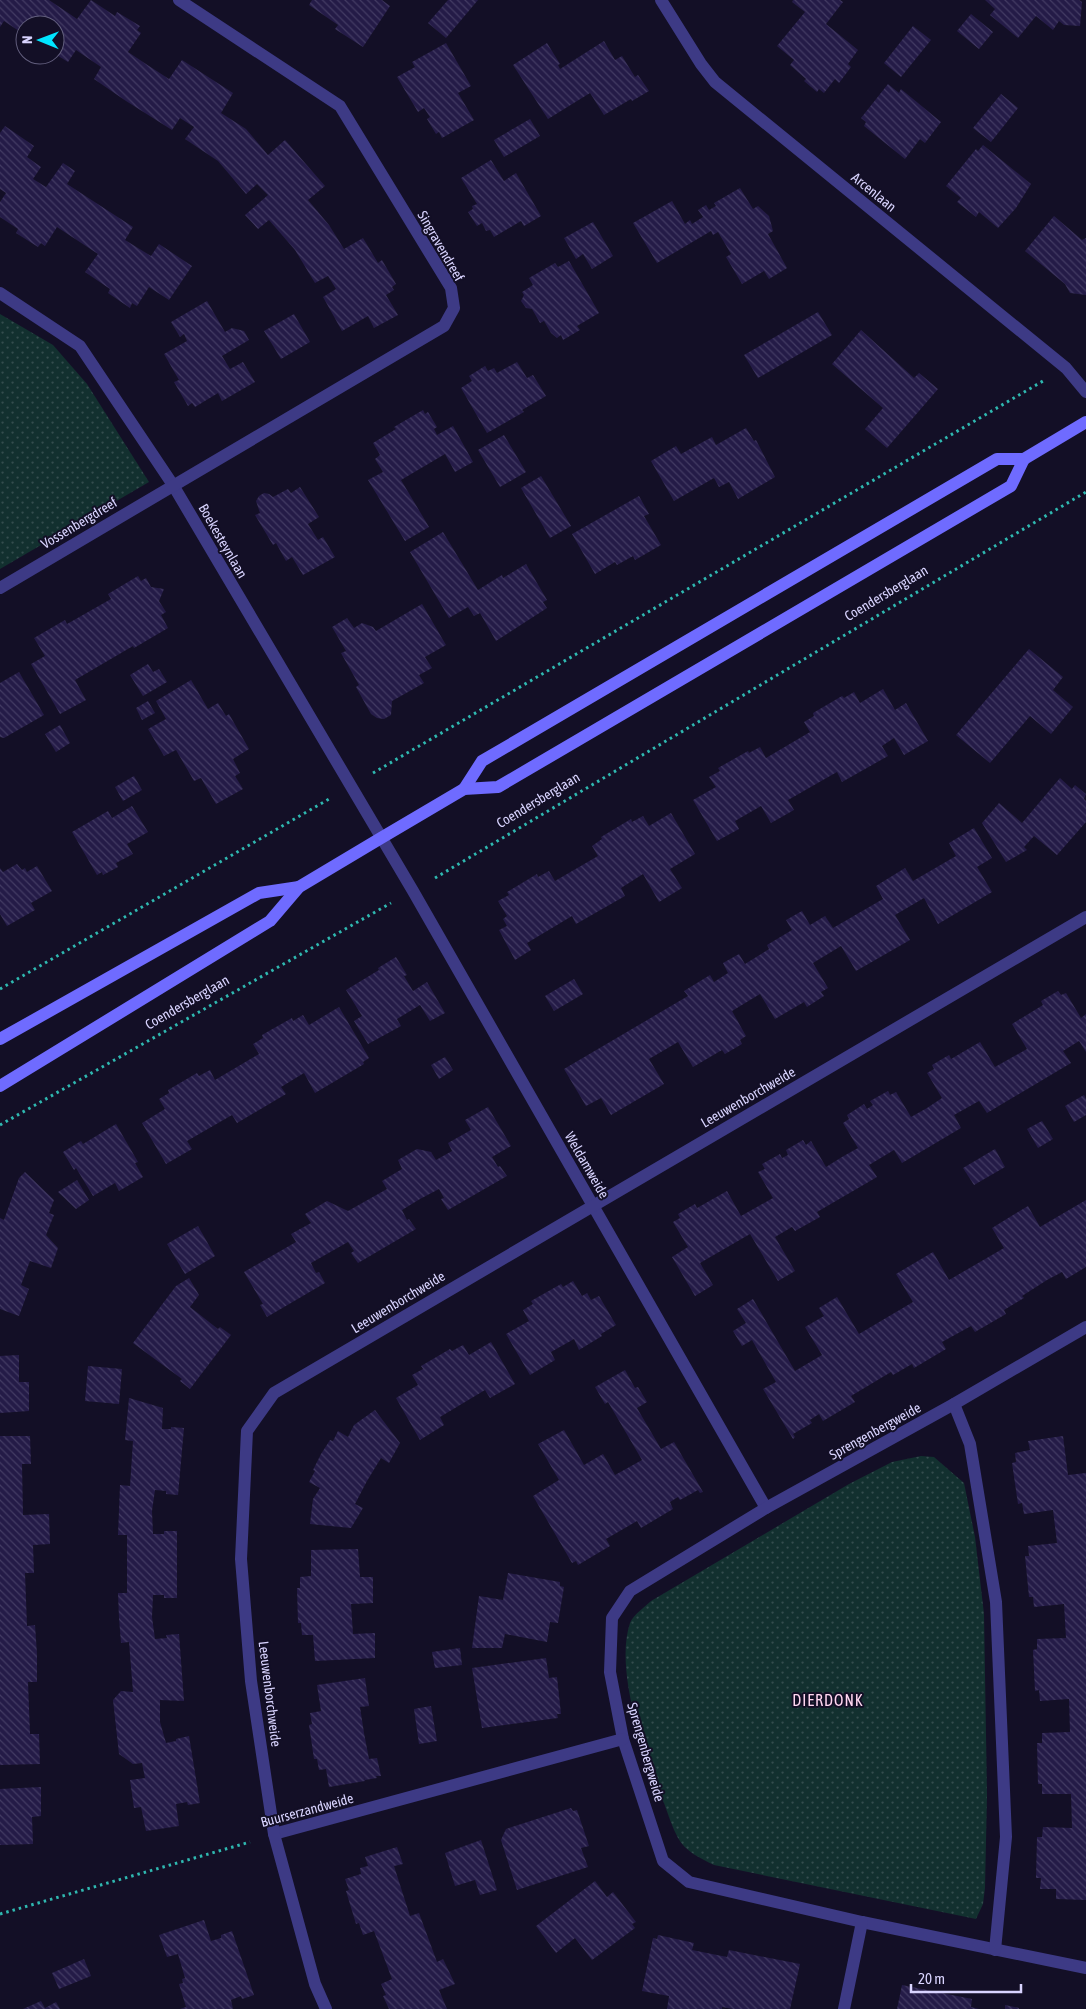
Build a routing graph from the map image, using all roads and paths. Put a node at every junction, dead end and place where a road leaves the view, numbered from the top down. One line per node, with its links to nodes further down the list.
1 (179, 0): 8 (street, Singravendreef)
2 (661, 0): 4 (street, Arcenlaan)
3 (0, 293): 8 (street, Boekesteynlaan)
4 (1066, 368): 5 (street, Arcenlaan); 11 (path)
5 (1086, 392)
6 (1086, 422): 7 (street)
7 (1024, 460): 12 (street, Coendersberglaan); 12 (street, Coendersberglaan)
8 (173, 485): 10 (street, Vossenbergdreef); 11 (street, Boekesteynlaan)
9 (1086, 492): 15 (path, Coendersberglaan)
10 (0, 588)
11 (350, 787): 13 (street, Boekesteynlaan); 17 (path)
12 (464, 789): 13 (street, Coendersberglaan)
13 (380, 838): 14 (street, Coendersberglaan); 15 (street, Weldamweide)
14 (299, 887): 18 (street, Coendersberglaan); 19 (street, Coendersberglaan)
15 (413, 891): 20 (path, Coendersberglaan); 21 (street, Weldamweide)
16 (1086, 917): 21 (street, Leeuwenborchweide)
17 (0, 988)
18 (0, 1039)
19 (0, 1086)
20 (0, 1125)
21 (593, 1205): 24 (street, Weldamweide); 26 (street, Leeuwenborchweide)
22 (1086, 1327): 23 (street, Sprengenbergweide)
23 (954, 1404): 24 (street, Sprengenbergweide); 29 (street)
24 (766, 1508): 25 (street, Sprengenbergweide)
25 (623, 1740): 26 (street, Buurserzandweide); 28 (street, Sprengenbergweide)
26 (274, 1834): 27 (path, Buurserzandweide); 31 (street, Leeuwenborchweide)
27 (0, 1914)
28 (862, 1922): 29 (street, Sprengenbergweide); 32 (street)
29 (995, 1950): 30 (street, Sprengenbergweide)
30 (1086, 1968)
31 (326, 2009)
32 (844, 2009)

